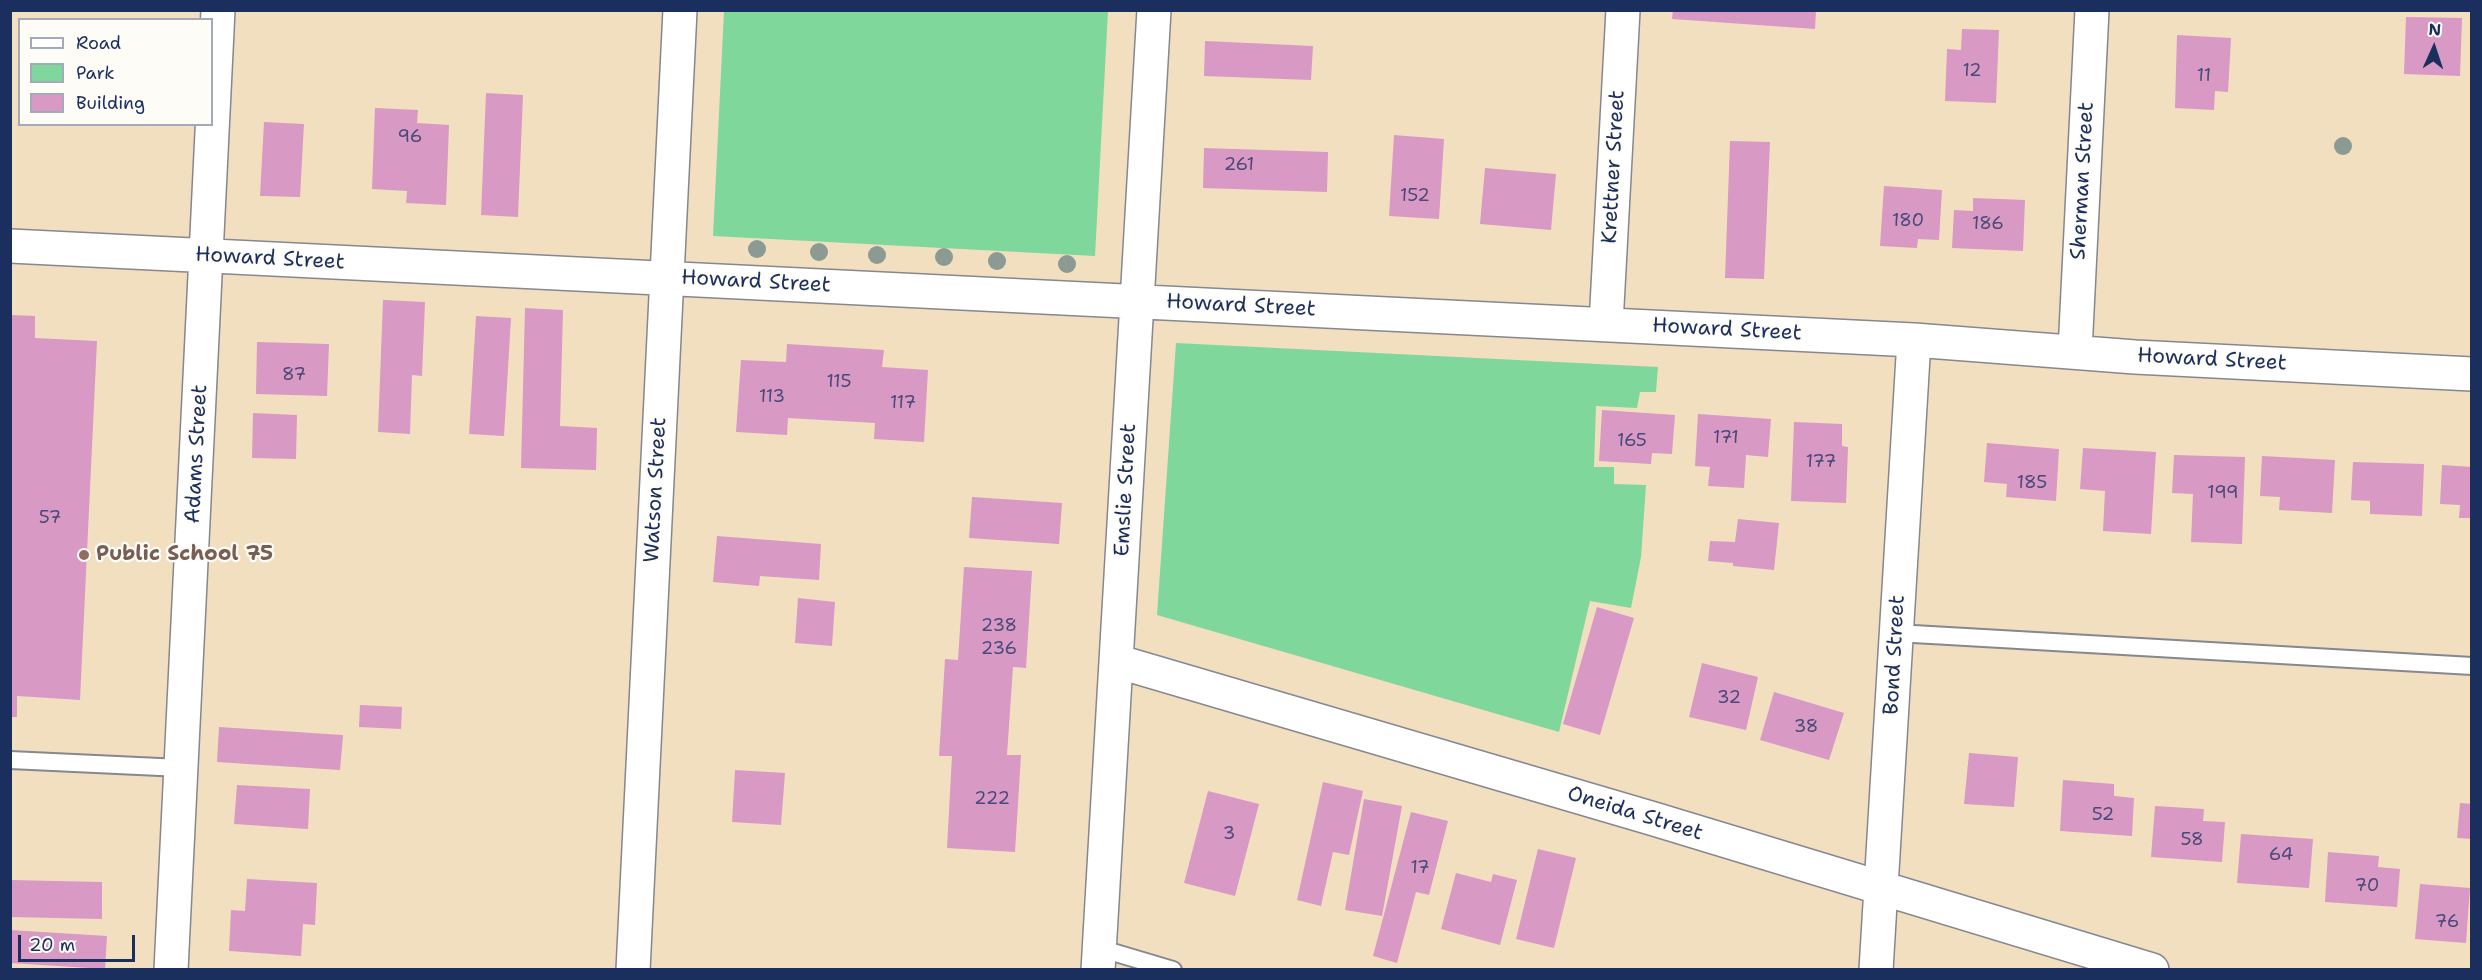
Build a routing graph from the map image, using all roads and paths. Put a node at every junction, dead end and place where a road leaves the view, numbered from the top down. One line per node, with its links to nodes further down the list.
1 (218, 10): 6 (street, Adams Street)
2 (680, 10): 10 (street, Watson Street)
3 (1154, 10): 11 (street, Emslie Street)
4 (1623, 10): 12 (street, Krettner Street)
5 (2092, 10): 14 (street, Sherman Street)
6 (213, 121)
7 (213, 126): 9 (street, Adams Street)
8 (10, 246): 9 (street, Howard Street)
9 (207, 255): 10 (street, Howard Street); 20 (street, Adams Street)
10 (667, 278): 11 (street, Howard Street); 24 (street, Watson Street)
11 (1137, 300): 12 (street, Howard Street); 17 (street, Emslie Street)
12 (1606, 324): 13 (street, Howard Street)
13 (1914, 340): 14 (street, Howard Street); 16 (street, Bond Street)
14 (2074, 351): 15 (street, Howard Street)
15 (2472, 374)
16 (1896, 633): 18 (lane); 21 (street, Bond Street)
17 (1116, 661): 21 (street, Oneida Street); 22 (street, Emslie Street)
18 (2472, 666)
19 (10, 760): 20 (lane)
20 (181, 768): 23 (street, Adams Street)
21 (1881, 888): 26 (street, Bond Street); 27 (street, Oneida Street)
22 (1099, 959): 25 (lane)
23 (171, 969)
24 (633, 969)
25 (1173, 969)
26 (1876, 969)
27 (2152, 969)

